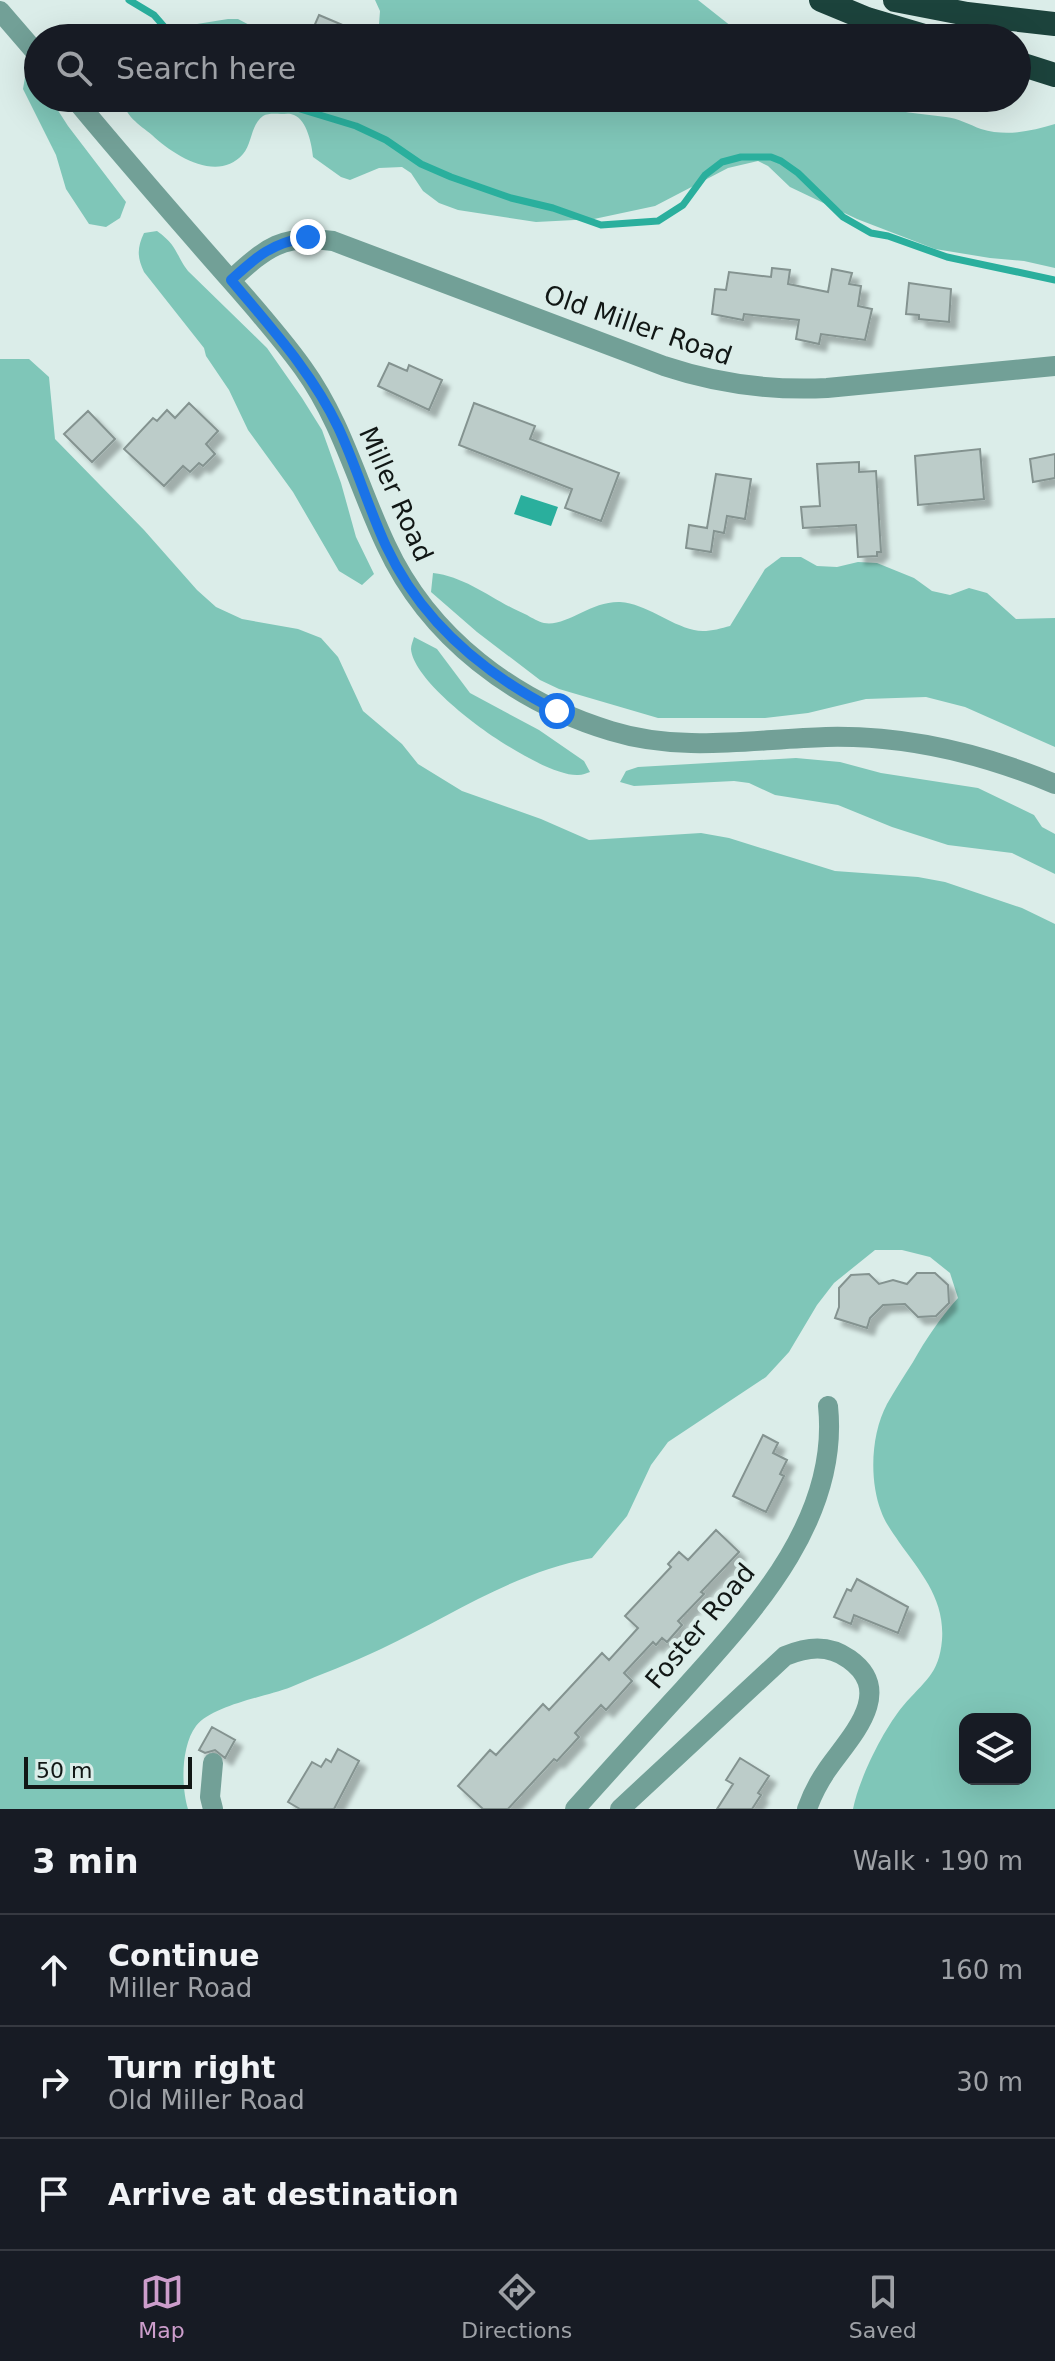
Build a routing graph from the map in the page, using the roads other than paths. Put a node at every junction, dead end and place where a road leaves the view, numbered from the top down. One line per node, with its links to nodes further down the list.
1 (821, 0): 4 (highway)
2 (895, 0): 5 (highway)
3 (0, 11): 6 (street)
4 (884, 24)
5 (1055, 24)
6 (24, 39)
7 (1031, 67): 8 (highway)
8 (1055, 75)
9 (86, 112): 10 (street, Miller Road)
10 (231, 280): 11 (street, Old Miller Road); 12 (street, Miller Road)
11 (1055, 366)
12 (1055, 784)
13 (828, 1406): 16 (street, Foster Road)
14 (213, 1763): 15 (street)
15 (213, 1809)
16 (575, 1809)
17 (620, 1809): 18 (street)
18 (807, 1809)

